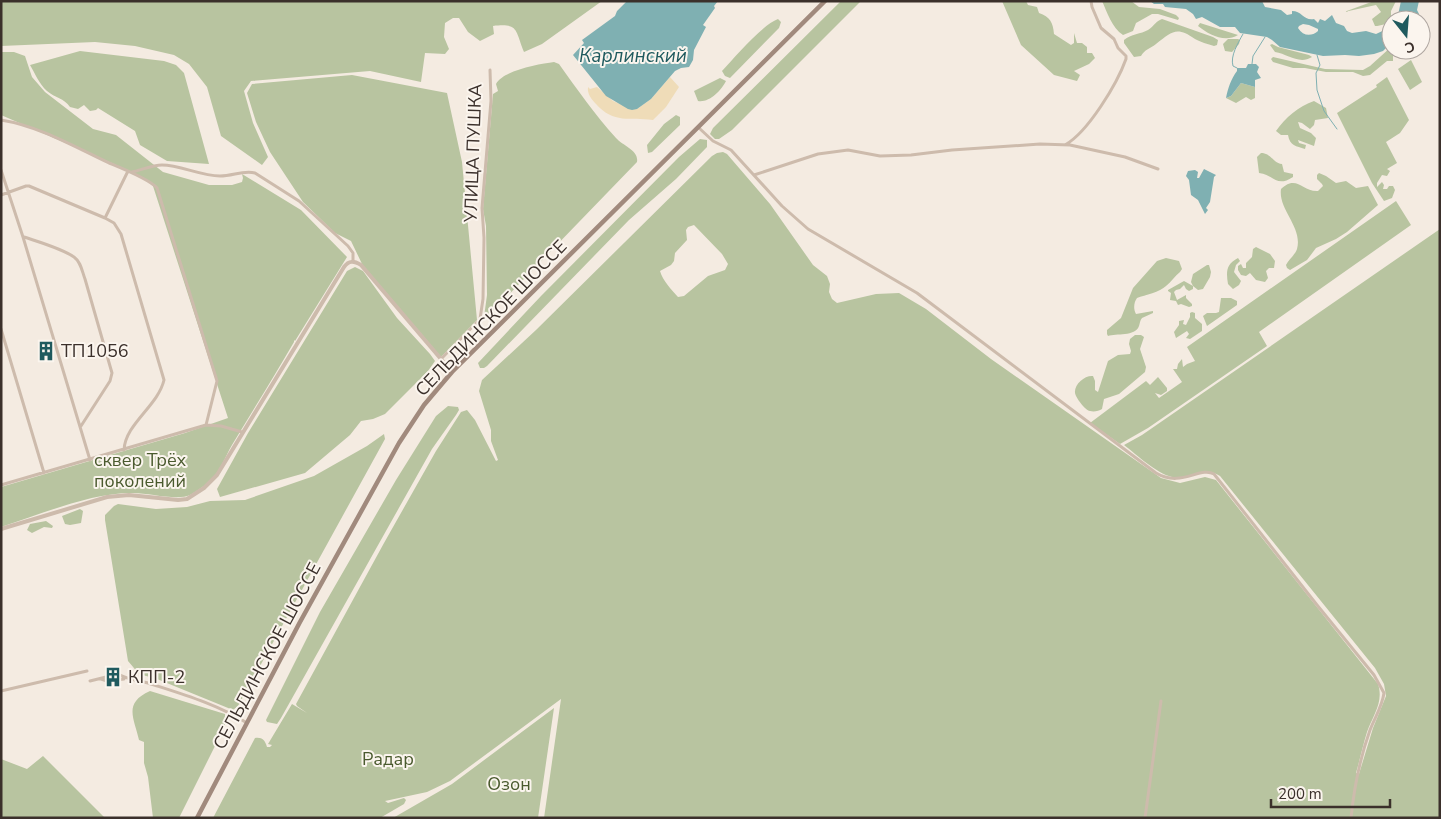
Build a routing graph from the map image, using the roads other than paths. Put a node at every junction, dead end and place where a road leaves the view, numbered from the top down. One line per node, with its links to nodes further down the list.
1 (825, 1): 5 (main road, СЕЛЬДИНСКОЕ ШОССЕ)
2 (1091, 1): 6 (street)
3 (490, 70): 17 (street, УЛИЦА ПУШКА)
4 (1, 120): 9 (street)
5 (699, 128): 10 (street); 18 (main road, СЕЛЬДИНСКОЕ ШОССЕ)
6 (1064, 145): 7 (street); 10 (street)
7 (1158, 169)
8 (1, 170): 11 (street)
9 (129, 172): 13 (street); 15 (street); 19 (street)
10 (754, 175): 34 (street)
11 (8, 192): 12 (street); 13 (street); 14 (street)
12 (1, 195)
13 (105, 218): 22 (street)
14 (24, 237): 20 (street); 20 (street)
15 (353, 261): 17 (street); 21 (street)
16 (1, 329): 24 (street)
17 (440, 360): 18 (street)
18 (452, 372): 31 (main road, СЕЛЬДИНСКОЕ ШОССЕ)
19 (206, 425): 21 (street); 22 (street)
20 (80, 427): 23 (street)
21 (242, 432): 26 (street)
22 (124, 450): 23 (street)
23 (90, 460): 24 (street)
24 (44, 473): 25 (street)
25 (1, 485)
26 (1, 529)
27 (87, 671): 29 (street)
28 (90, 681): 31 (street)
29 (1, 691)
30 (1161, 701): 33 (street)
31 (247, 722): 32 (main road, СЕЛЬДИНСКОЕ ШОССЕ)
32 (197, 818)
33 (1145, 818)
34 (1351, 818)

